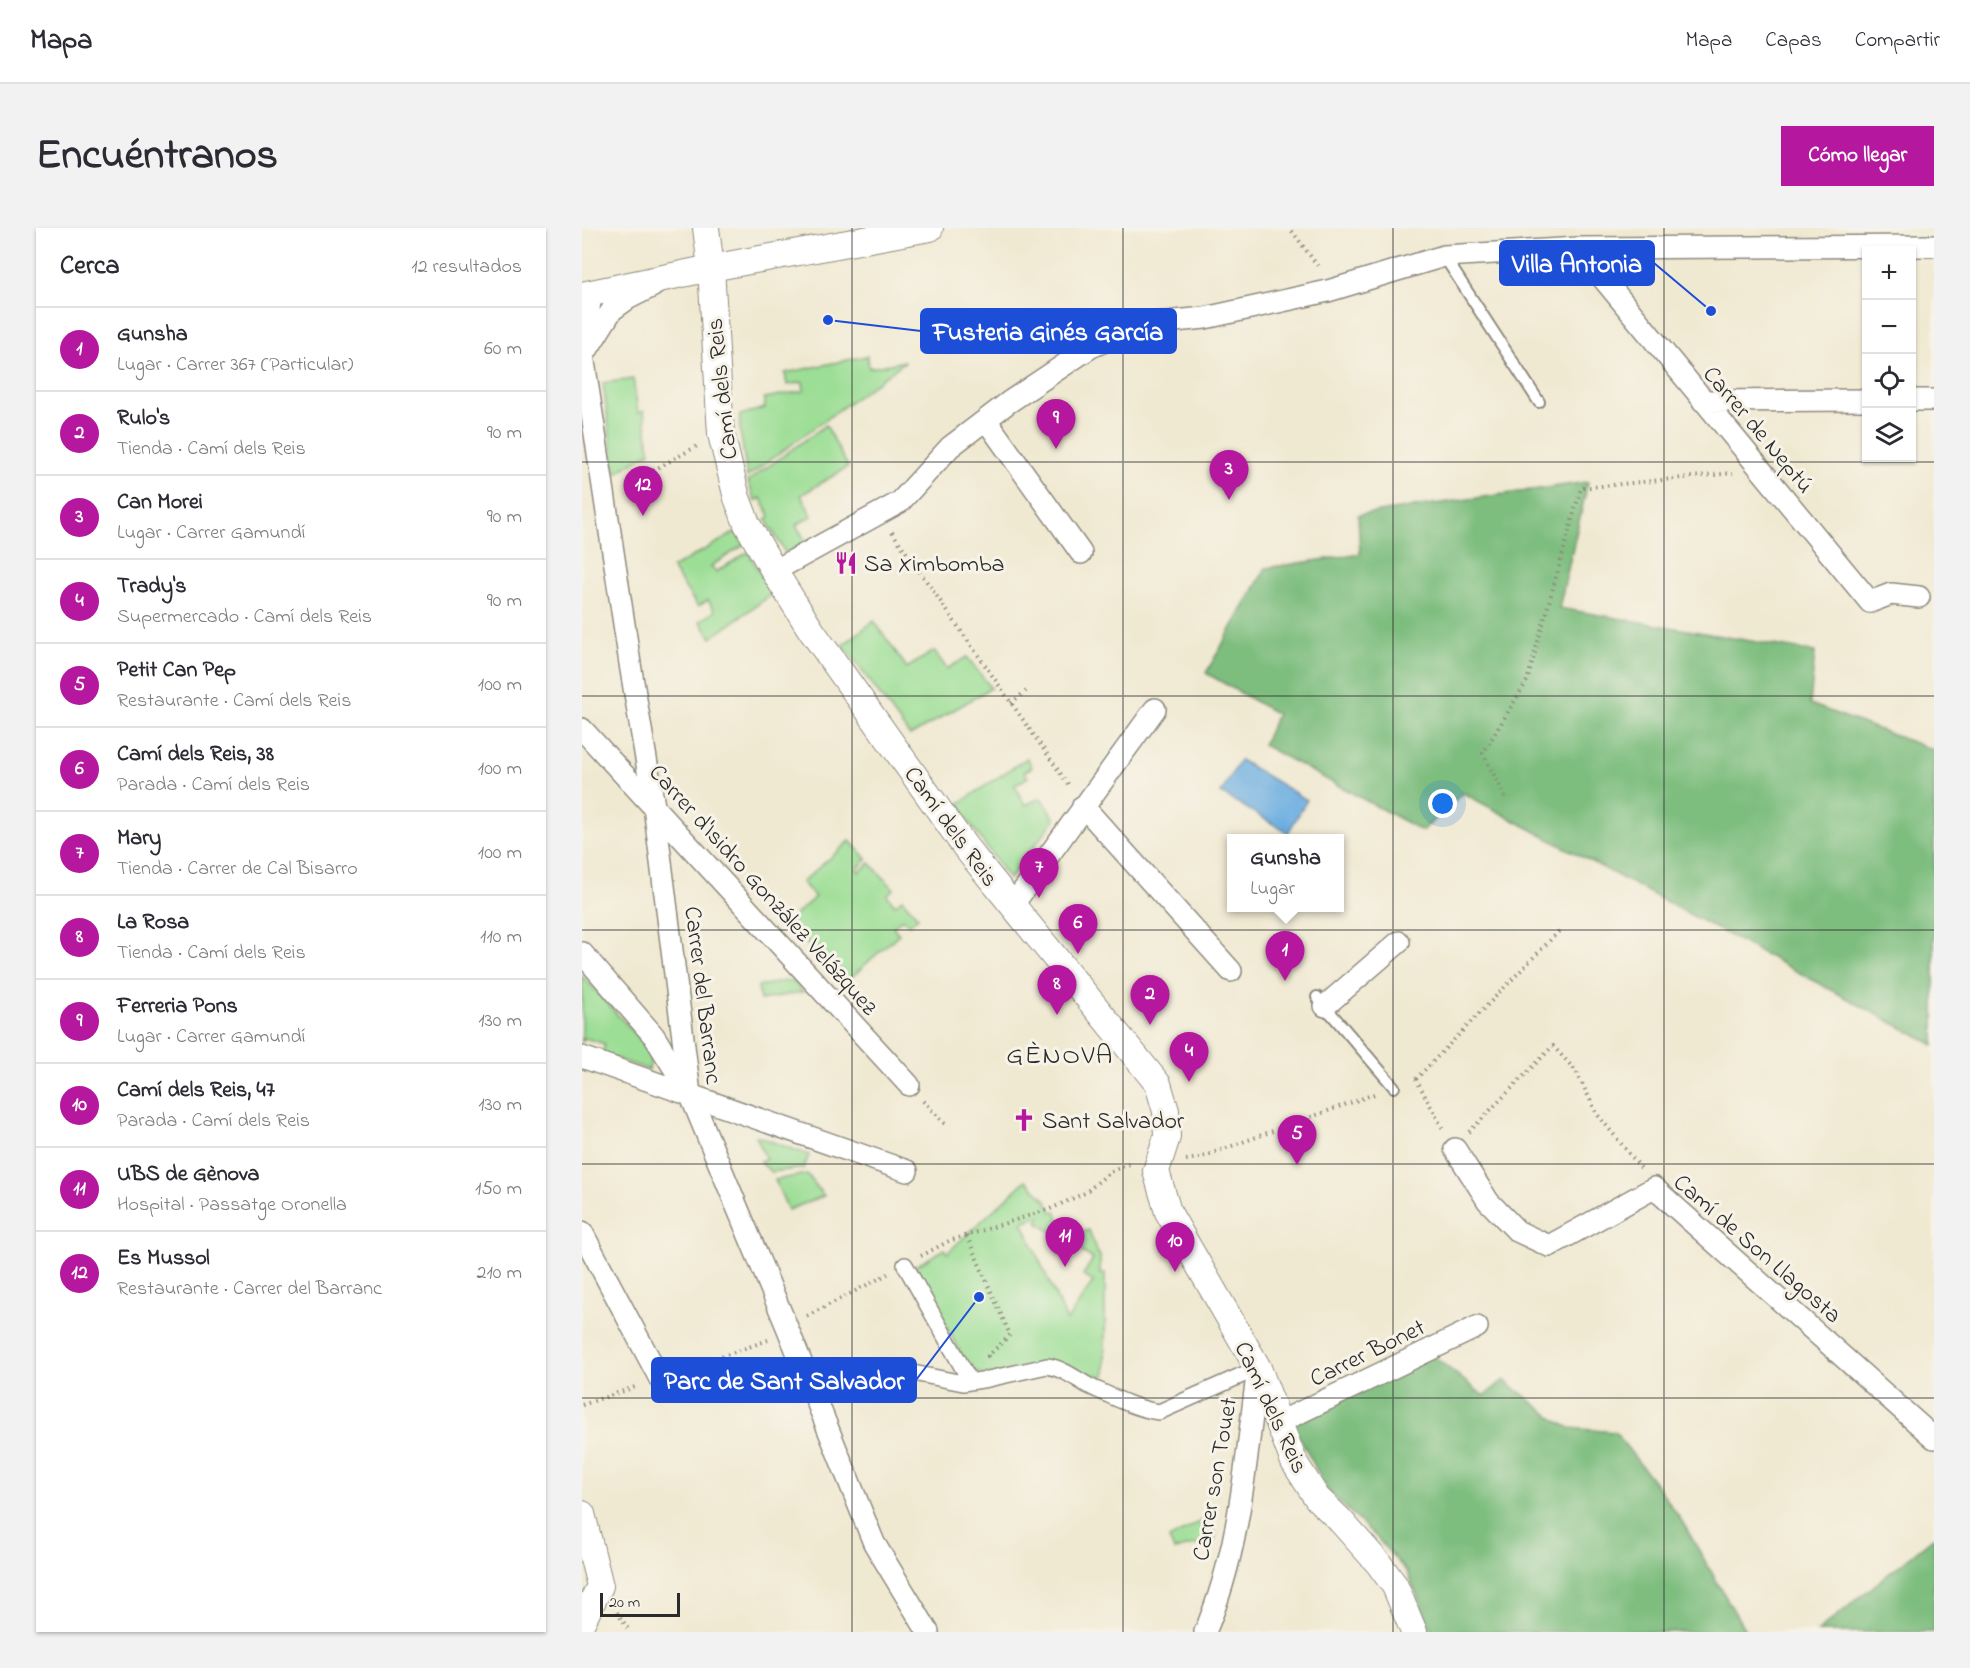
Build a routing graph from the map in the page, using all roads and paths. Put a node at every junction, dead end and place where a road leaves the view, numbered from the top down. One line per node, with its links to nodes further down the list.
1 (706, 228): 8 (street, Camí dels Reis)
2 (930, 228): 8 (street)
3 (1292, 231): 10 (path)
4 (1759, 238): 5 (street); 6 (street)
5 (1934, 246)
6 (1578, 248): 7 (street); 16 (street, Carrer de Neptú)
7 (1444, 256): 10 (street); 17 (lane)
8 (711, 268): 9 (street); 19 (street, Camí dels Reis)
9 (674, 276): 11 (street); 12 (street)
10 (1329, 291): 18 (street)
11 (587, 295): 12 (street, Carrer del Barranc)
12 (583, 355): 21 (street, Carrer del Barranc)
13 (1862, 400): 16 (street)
14 (1916, 400): 15 (street)
15 (1934, 400)
16 (1703, 401): 20 (street, Carrer de Neptú)
17 (1539, 402)
18 (986, 420): 22 (street); 23 (street)
19 (721, 434): 21 (path); 24 (street, Camí dels Reis)
20 (1761, 470): 25 (street, Carrer de Neptú); 30 (path)
21 (605, 497): 31 (street, Carrer del Barranc)
22 (880, 514): 24 (street); 27 (path)
23 (1081, 553)
24 (774, 571): 33 (street, Camí dels Reis)
25 (1919, 597)
26 (1026, 691): 27 (path)
27 (1011, 704): 32 (path)
28 (1155, 709): 32 (street)
29 (582, 729): 31 (street, Carrer d'Isidro González Velázquez)
30 (1504, 797)
31 (654, 806): 40 (street, Carrer d'Isidro González Velázquez); 42 (street, Carrer del Barranc)
32 (1083, 806): 33 (street); 37 (street)
33 (1012, 906): 45 (street, Camí dels Reis)
34 (1559, 931): 44 (path)
35 (1399, 942): 38 (street)
36 (582, 953): 42 (street)
37 (1231, 971)
38 (1321, 1001): 41 (lane)
39 (582, 1057): 42 (street)
40 (909, 1085): 43 (path)
41 (1394, 1087): 45 (path)
42 (690, 1095): 46 (street); 57 (street, Carrer del Barranc)
43 (946, 1125)
44 (1455, 1149): 47 (street, Camí de Son Llagosta); 47 (path)
45 (1158, 1164): 49 (path); 54 (street, Camí dels Reis)
46 (907, 1171)
47 (1654, 1188): 59 (street, Camí de Son Llagosta)
48 (582, 1232): 55 (street)
49 (967, 1236): 50 (path); 53 (path)
50 (940, 1246)
51 (905, 1265): 56 (street)
52 (1477, 1327): 58 (street, Carrer Bonet)
53 (993, 1360)
54 (1258, 1368): 56 (street); 58 (street, Camí dels Reis); 63 (street, Carrer son Touet)
55 (660, 1379)
56 (970, 1381): 57 (street)
57 (814, 1394): 62 (street, Carrer del Barranc)
58 (1278, 1423): 64 (street, Camí dels Reis)
59 (1934, 1438)
60 (582, 1514): 61 (street)
61 (582, 1622)
62 (928, 1632)
63 (1205, 1632)
64 (1414, 1632)

